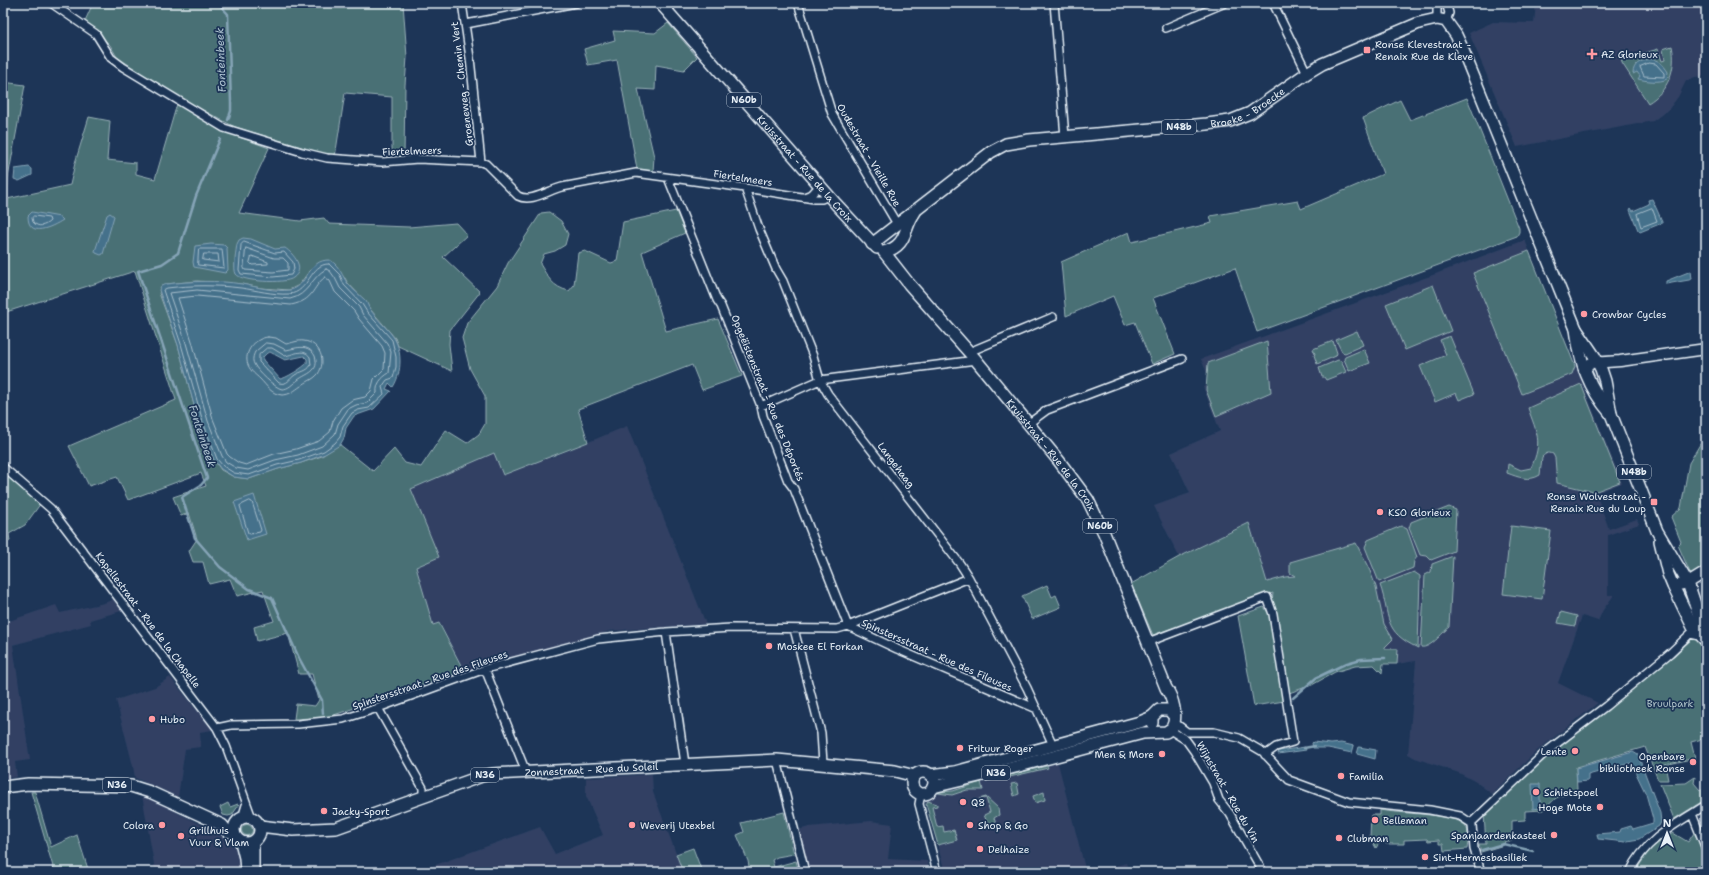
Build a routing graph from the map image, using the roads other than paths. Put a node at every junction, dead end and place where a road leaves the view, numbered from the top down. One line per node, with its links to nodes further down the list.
1 (51, 3): 16 (street, Fiertelmeers)
2 (462, 3): 12 (street, Groeneweg - Chemin Vert)
3 (576, 3): 12 (street)
4 (660, 3): 18 (main road, Kruisstraat - Rue de la Croix / N60b)
5 (798, 3): 23 (street, Oudestraat - Vieille Rue)
6 (1054, 3): 15 (street)
7 (1225, 3): 13 (street)
8 (1274, 3): 14 (street)
9 (1437, 3): 11 (street)
10 (1446, 3): 11 (street)
11 (1442, 20): 14 (main road, Broeke - Broecke / N48b); 28 (main road, N48b)
12 (466, 24): 16 (street, Groeneweg - Chemin Vert)
13 (1166, 28)
14 (1307, 73): 15 (main road, Broeke - Broecke / N48b)
15 (1064, 137): 22 (main road, Broeke - Broecke / N48b)
16 (481, 162): 17 (street, Fiertelmeers)
17 (668, 178): 19 (street, Fiertelmeers); 37 (street, Opgeëistenstraat - Rue des Déportés)
18 (820, 185): 20 (main road, Kruisstraat - Rue de la Croix / N60b); 21 (street)
19 (745, 188): 21 (street, Fiertelmeers); 35 (street, Langehaag)
20 (829, 195): 21 (street, Fiertelmeers); 25 (main road, Kruisstraat - Rue de la Croix / N60b)
21 (802, 197)
22 (918, 208): 23 (main road, Broeke - Broecke / N48b); 24 (main road, Broeke - Broecke / N48b)
23 (897, 224): 24 (main road); 25 (main road, Broeke - Broecke / N48b)
24 (904, 237): 26 (main road, Broeke - Broecke / N48b)
25 (872, 244): 26 (main road, N60b)
26 (884, 252): 30 (main road, Kruisstraat - Rue de la Croix / N60b)
27 (1053, 317): 30 (street)
28 (1576, 329): 32 (main road, N48b); 33 (main road, N48b)
29 (1706, 349): 32 (street)
30 (973, 356): 35 (street); 39 (main road, Kruisstraat - Rue de la Croix / N60b)
31 (1182, 359): 39 (street)
32 (1598, 363): 33 (street); 34 (main road, N48b)
33 (1584, 370): 36 (main road, N48b)
34 (1603, 375): 36 (street); 38 (main road, N48b)
35 (820, 380): 37 (street); 43 (street, Langehaag)
36 (1589, 381): 38 (main road, N48b)
37 (762, 406): 46 (street, Opgeëistenstraat - Rue des Déportés)
38 (1611, 414): 41 (main road, N48b)
39 (1028, 424): 50 (main road, Kruisstraat - Rue de la Croix / N60b)
40 (3, 467): 57 (street, Kapellestraat - Rue de la Chapelle)
41 (1657, 530): 44 (main road, N48b); 45 (main road, N48b)
42 (1706, 572): 44 (street)
43 (969, 578): 46 (street); 54 (street, Langehaag)
44 (1688, 583): 45 (street); 49 (main road, N48b)
45 (1673, 586): 49 (main road, N48b)
46 (848, 626): 47 (street, Spinstersstraat - Rue des Fileuses); 54 (street, Spinstersstraat - Rue des Fileuses)
47 (794, 629): 48 (street, Spinstersstraat - Rue des Fileuses); 62 (street)
48 (666, 632): 51 (street, Spinstersstraat - Rue des Fileuses); 63 (street)
49 (1704, 639): 73 (street)
50 (1148, 642): 52 (main road, Kruisstraat - Rue de la Croix / N60b); 60 (street)
51 (485, 669): 53 (street, Spinstersstraat - Rue des Fileuses); 64 (street)
52 (1166, 688): 55 (main road); 56 (main road, Kruisstraat - Rue de la Croix / N60b)
53 (378, 708): 57 (street, Spinstersstraat - Rue des Fileuses); 70 (street)
54 (1037, 709): 59 (street, Langehaag)
55 (1156, 713): 56 (main road); 58 (main road); 59 (main road, N36)
56 (1173, 723): 58 (main road); 60 (street); 81 (street, Wijnstraat - Rue du Vin)
57 (217, 728): 74 (street, Kapellestraat - Rue de la Chapelle)
58 (1158, 731): 68 (main road, N36)
59 (1053, 745): 65 (main road, N36)
60 (1265, 755): 73 (street)
61 (777, 760): 62 (main road, Zonnestraat - Rue du Soleil / N36); 63 (main road, Zonnestraat - Rue du Soleil / N36); 79 (street)
62 (823, 763): 66 (main road, Zonnestraat - Rue du Soleil / N36)
63 (685, 764): 64 (main road, Zonnestraat - Rue du Soleil / N36)
64 (526, 772): 70 (main road, Zonnestraat - Rue du Soleil / N36)
65 (930, 775): 66 (main road, N36); 68 (main road)
66 (915, 776): 69 (main road)
67 (3, 787): 74 (main road, N36)
68 (933, 787): 69 (main road, N36)
69 (921, 794): 80 (street)
70 (424, 796): 75 (main road, Zonnestraat - Rue du Soleil / N36)
71 (1706, 805): 72 (street)
72 (1692, 814): 76 (street); 83 (street)
73 (1471, 823): 82 (street)
74 (241, 827): 75 (main road, N36); 75 (main road, N36); 77 (main road)
75 (257, 834): 78 (main road)
76 (1706, 849)
77 (246, 872)
78 (253, 872)
79 (805, 872)
80 (937, 872)
81 (1263, 872)
82 (1482, 872)
83 (1630, 872)

